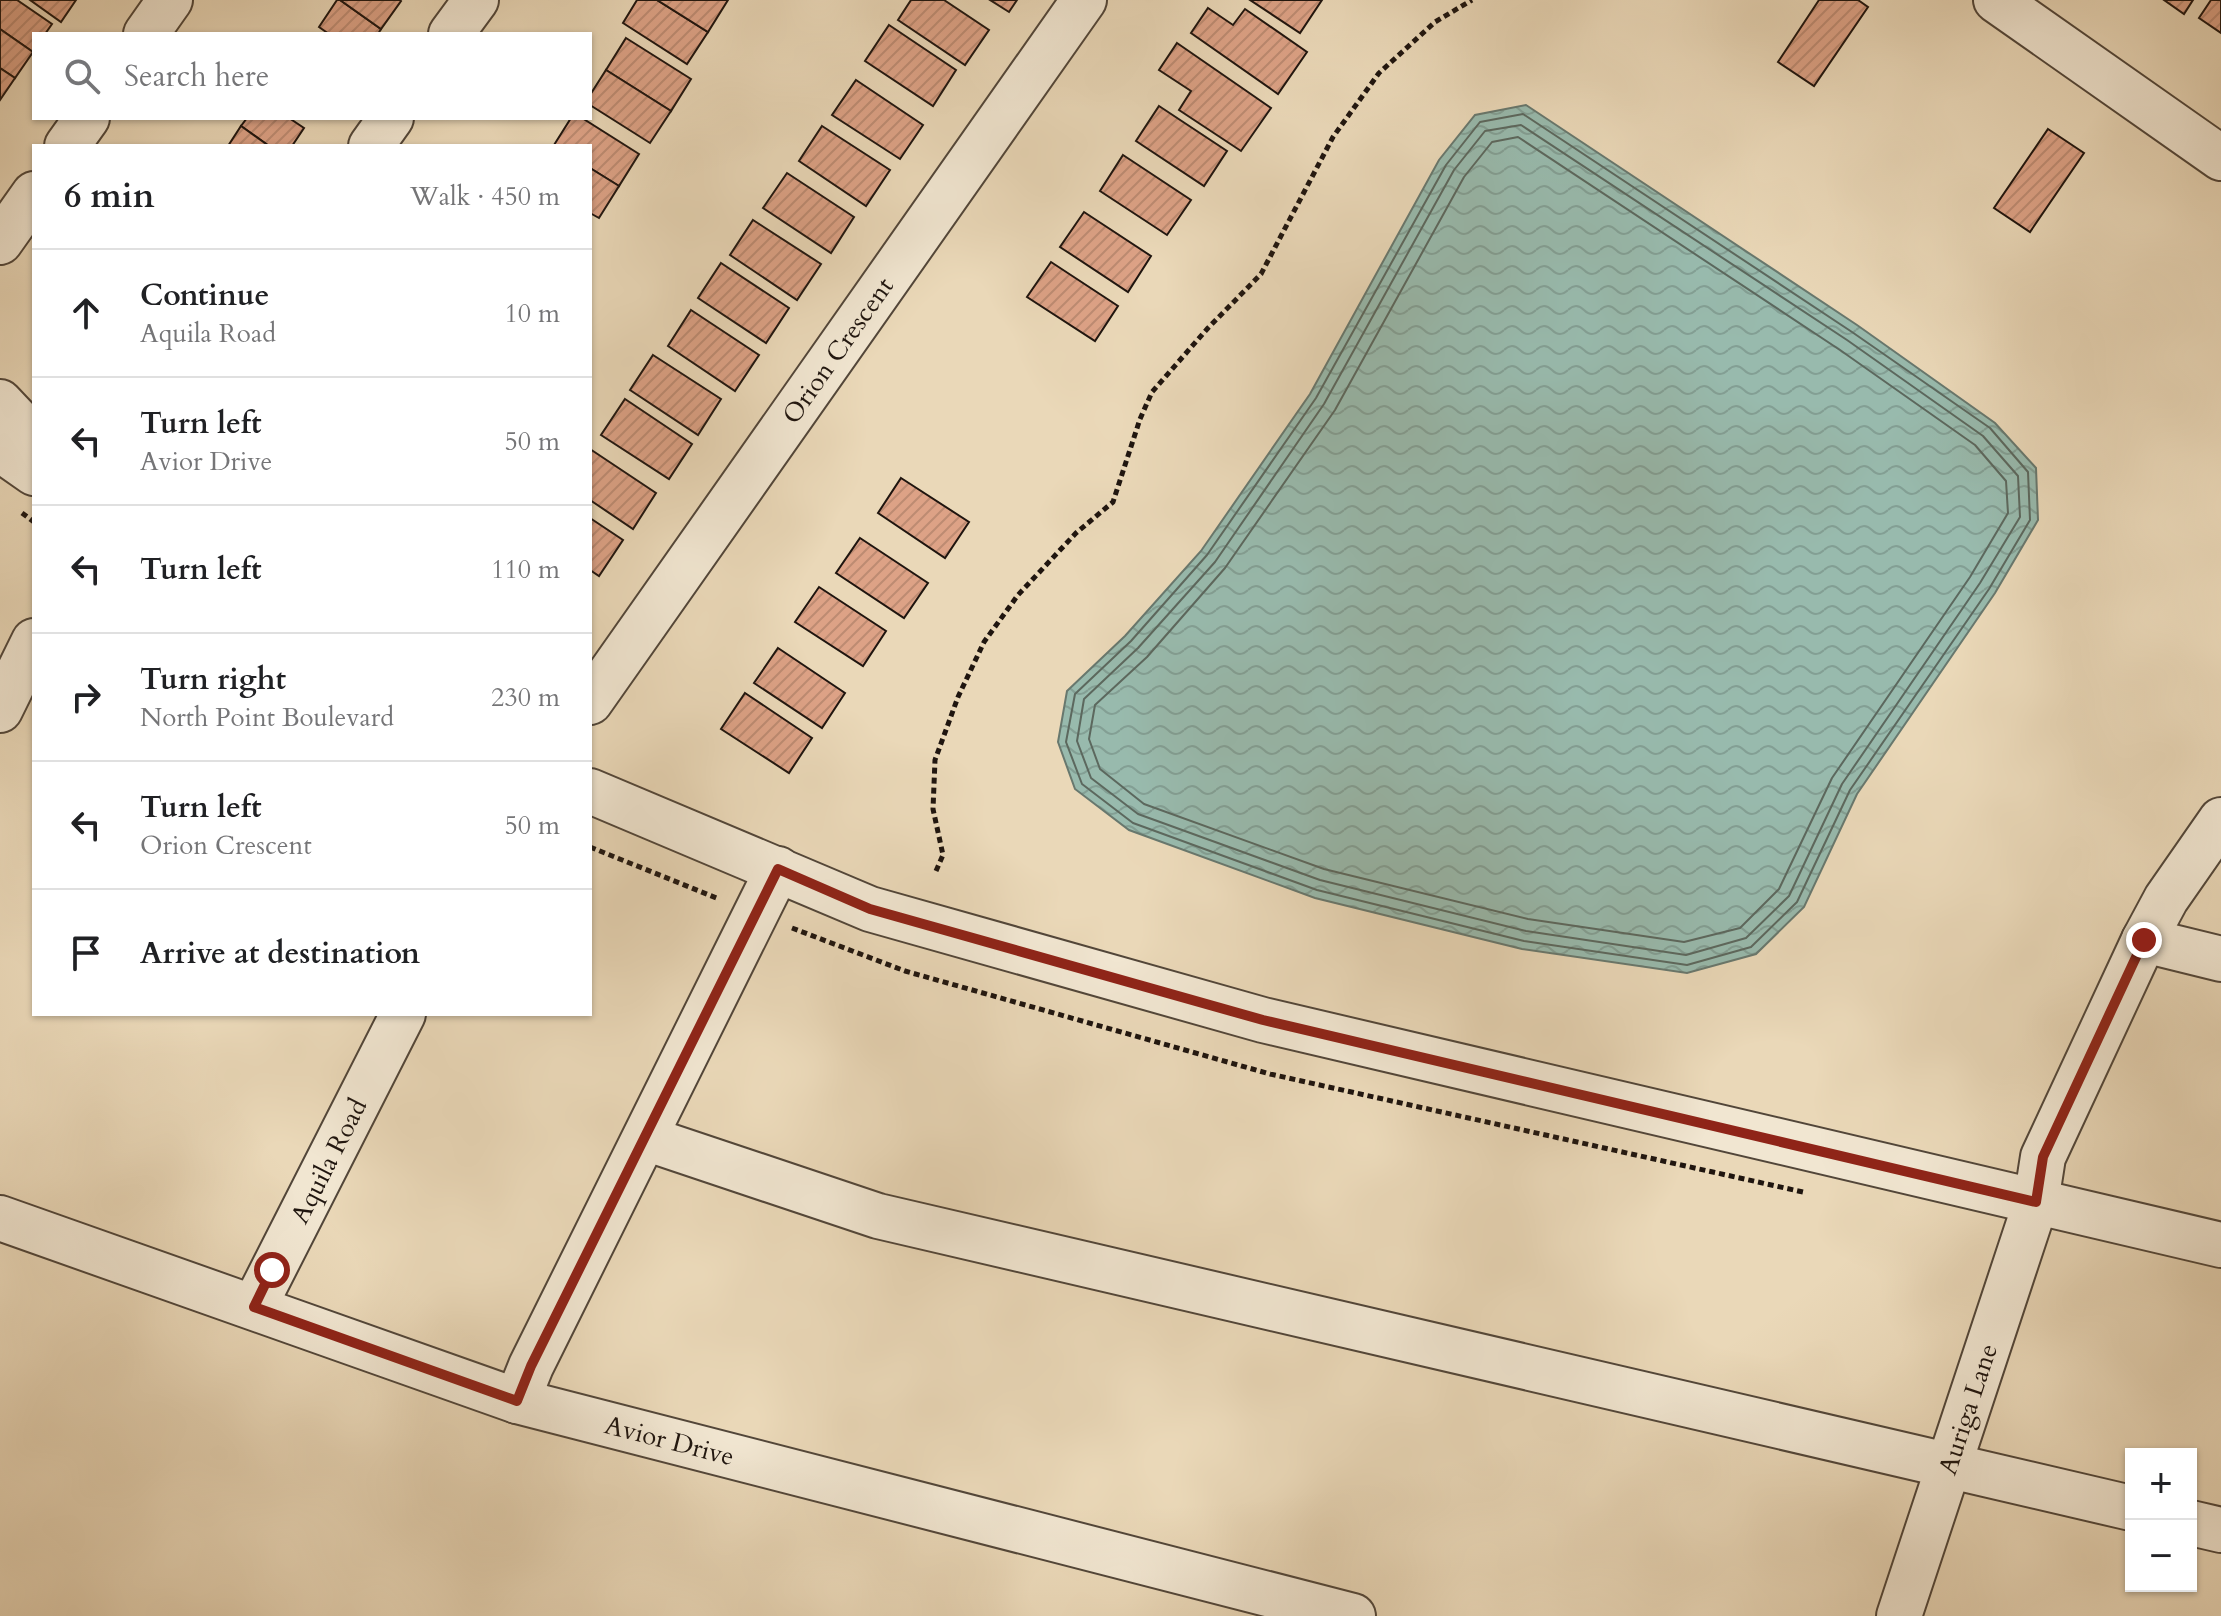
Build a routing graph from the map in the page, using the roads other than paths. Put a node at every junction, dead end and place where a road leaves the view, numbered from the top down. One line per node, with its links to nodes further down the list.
1 (170, 0): 5 (street)
2 (476, 0): 6 (street)
3 (1084, 0): 19 (street, Orion Crescent)
4 (1996, 0): 11 (street)
5 (147, 32)
6 (452, 32)
7 (86, 120): 9 (street)
8 (390, 120): 10 (street)
9 (68, 144)
10 (372, 144)
11 (2221, 158)
12 (32, 197): 13 (street)
13 (0, 242)
14 (0, 402): 15 (street)
15 (32, 436)
16 (0, 449): 17 (street)
17 (32, 472)
18 (32, 645): 20 (street)
19 (592, 699)
20 (0, 710)
21 (592, 792): 23 (street)
22 (2221, 820): 24 (street)
23 (778, 869): 27 (street); 28 (street)
24 (2144, 940): 25 (street); 28 (street)
25 (2221, 959)
26 (402, 1016): 31 (street, Aquila Road)
27 (645, 1138): 32 (street); 33 (street)
28 (2036, 1202): 30 (street); 33 (street, Auriga Lane)
29 (0, 1218): 31 (street, Avior Drive)
30 (2221, 1245)
31 (254, 1307): 32 (street, Avior Drive)
32 (517, 1401): 37 (street, Avior Drive)
33 (1948, 1465): 34 (street); 38 (street, Auriga Lane)
34 (2125, 1507)
35 (2197, 1524): 36 (street)
36 (2221, 1530)
37 (1353, 1616)
38 (1899, 1616)

